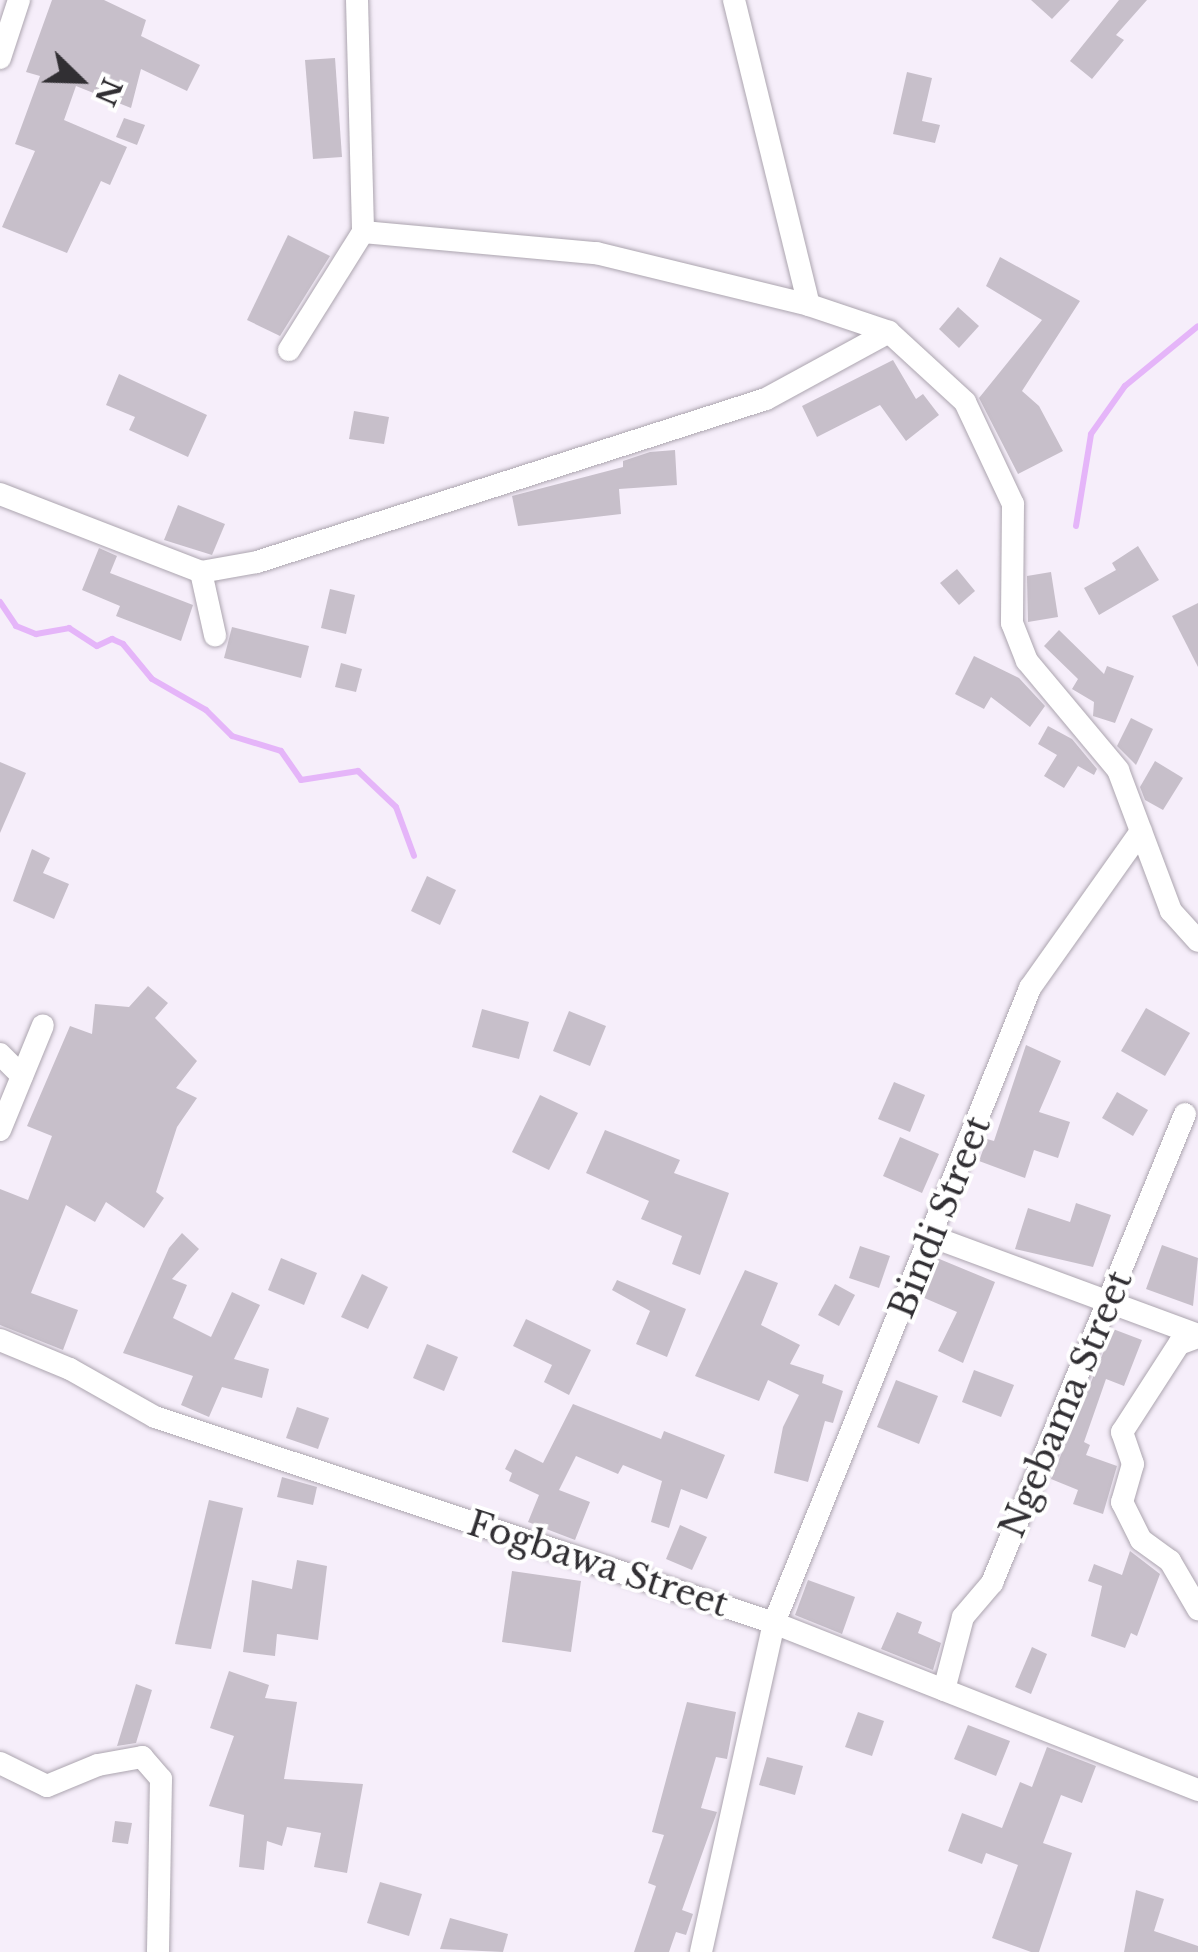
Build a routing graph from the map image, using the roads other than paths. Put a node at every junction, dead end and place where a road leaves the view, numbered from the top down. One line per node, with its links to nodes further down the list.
1 (19, 0): 4 (street)
2 (356, 0): 5 (street)
3 (734, 0): 6 (street)
4 (0, 58)
5 (364, 232): 6 (street); 8 (street)
6 (809, 305): 7 (street)
7 (888, 332): 10 (street); 12 (street)
8 (289, 350)
9 (0, 494): 10 (street)
10 (200, 572): 11 (street)
11 (216, 635)
12 (1141, 830): 13 (street); 19 (street, Bindi Street)
13 (1198, 941)
14 (43, 1025): 16 (street)
15 (0, 1054): 16 (street)
16 (22, 1076): 18 (street)
17 (1184, 1114): 20 (street, Ngebama Street)
18 (0, 1130)
19 (933, 1237): 20 (street); 24 (street, Bindi Street)
20 (1111, 1298): 21 (street); 25 (street, Ngebama Street)
21 (1198, 1336): 23 (street)
22 (0, 1340): 24 (street, Fogbawa Street)
23 (1198, 1608)
24 (774, 1623): 25 (street, Fogbawa Street); 29 (street, Bindi Street)
25 (944, 1690): 27 (street, Fogbawa Street)
26 (0, 1763): 28 (street)
27 (1198, 1790)
28 (158, 1952)
29 (701, 1952)

